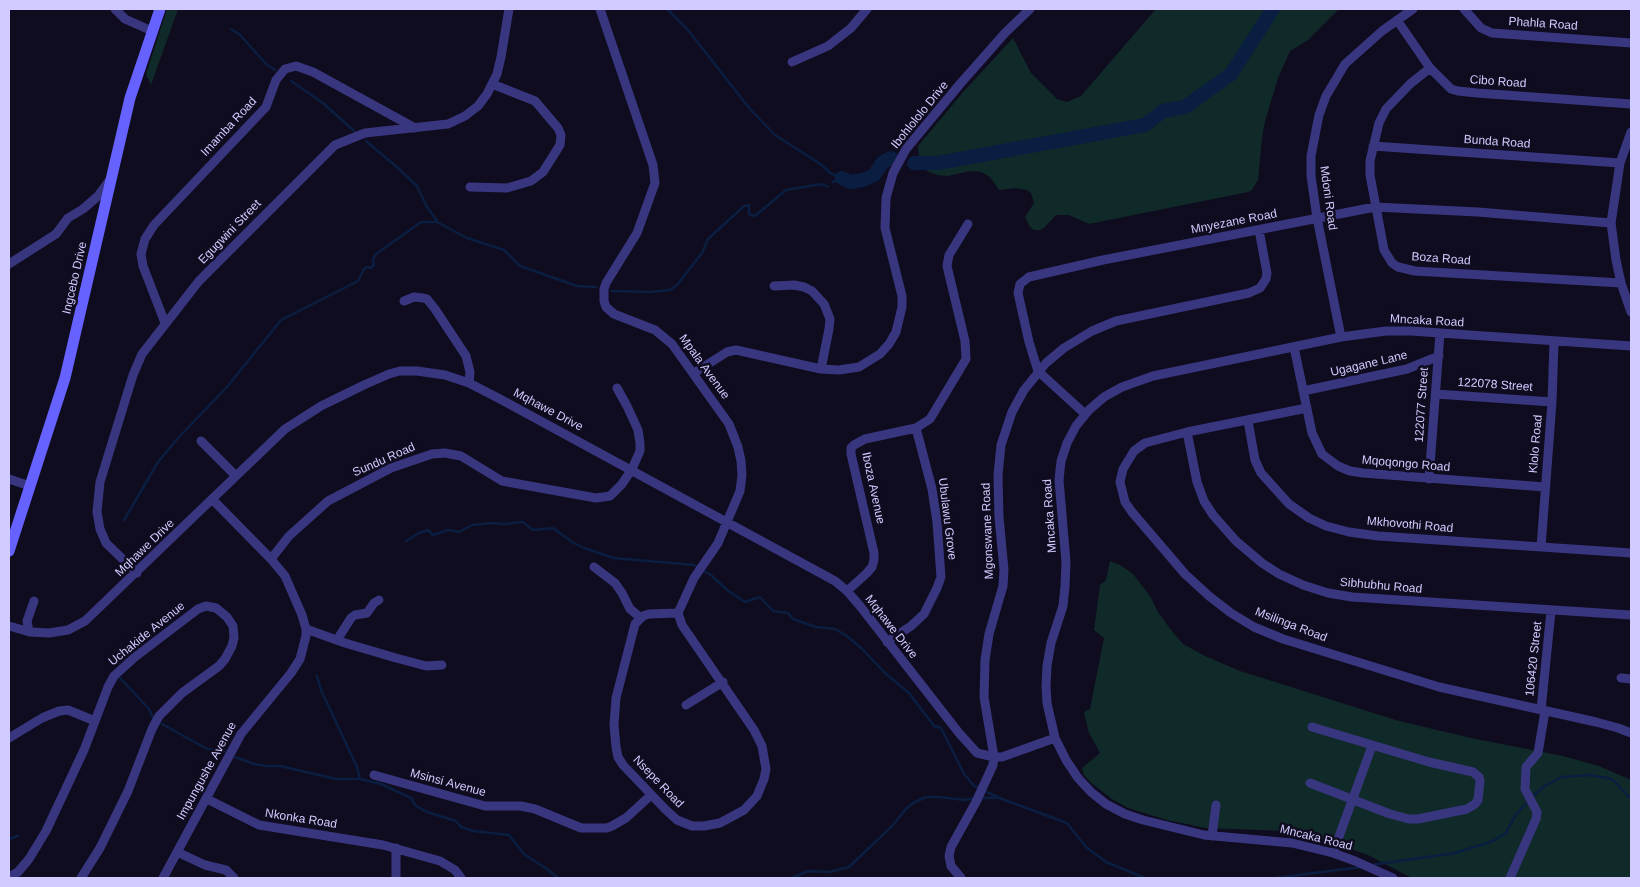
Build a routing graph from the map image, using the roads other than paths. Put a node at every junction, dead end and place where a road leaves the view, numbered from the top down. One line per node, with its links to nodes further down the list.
1 (115, 9): 10 (street)
2 (160, 9): 10 (main road, Ingcebo Drive)
3 (509, 9): 14 (street, Egugwini Street)
4 (600, 9): 41 (street, Mpala Avenue)
5 (867, 9): 12 (street)
6 (1030, 9): 39 (street, Ibohlololo Drive)
7 (1412, 9): 9 (street, Mdoni Road)
8 (1464, 9): 11 (street, Phahla Road)
9 (1397, 20): 13 (street, Cibo Road); 23 (street, Mdoni Road)
10 (152, 31): 20 (main road, Ingcebo Drive)
11 (1631, 44)
12 (792, 62)
13 (1430, 68): 15 (street, Cibo Road); 18 (street, Boza Road)
14 (492, 84): 16 (street, Egugwini Street); 21 (street)
15 (1631, 104)
16 (414, 128): 32 (street, Egugwini Street); 32 (street, Imamba Road)
17 (1631, 132): 19 (street)
18 (1373, 146): 19 (street, Bunda Road); 22 (street, Boza Road)
19 (1620, 163): 24 (street)
20 (112, 176): 27 (street); 57 (main road, Ingcebo Drive)
21 (470, 187)
22 (1375, 206): 23 (street, Mnyezane Road); 24 (street, Mnyezane Road); 28 (street, Boza Road)
23 (1317, 218): 26 (street, Mnyezane Road); 34 (street, Mdoni Road)
24 (1611, 223): 28 (street)
25 (968, 224): 50 (street)
26 (1260, 230): 40 (street, Mgonswane Road); 40 (street, Mnyezane Road)
27 (9, 264)
28 (1621, 284): 31 (street)
29 (774, 286): 39 (street)
30 (404, 301): 42 (street)
31 (1631, 312)
32 (165, 323): 66 (street, Egugwini Street)
33 (1440, 333): 34 (street, Mncaka Road); 35 (street, Mncaka Road); 38 (street, 122077 Street)
34 (1341, 337): 37 (street, Mncaka Road)
35 (1554, 342): 36 (street, Mncaka Road); 46 (street, Klolo Road)
36 (1631, 346)
37 (1294, 347): 44 (street, Mqoqongo Road); 48 (street, Mncaka Road)
38 (1439, 356): 44 (street, Ugagane Lane); 45 (street, 122077 Street)
39 (821, 369): 41 (street, Ibohlololo Drive)
40 (1038, 371): 48 (street); 91 (street, Mgonswane Road)
41 (694, 374): 60 (street, Mpala Avenue)
42 (469, 383): 53 (street, Mqhawe Drive); 54 (street, Mqhawe Drive)
43 (617, 388): 53 (street, Sundu Road)
44 (1303, 391): 47 (street, Mqoqongo Road)
45 (1436, 394): 46 (street, 122078 Street); 56 (street, 122077 Street)
46 (1552, 402): 58 (street, Klolo Road)
47 (1307, 408): 49 (street, Msilinga Road); 56 (street, Mqoqongo Road)
48 (1085, 414): 89 (street, Mncaka Road)
49 (1248, 421): 51 (street, Msilinga Road); 61 (street, Mkhovothi Road)
50 (916, 428): 67 (street, Iboza Avenue); 78 (street, Ubulawu Grove)
51 (1187, 432): 70 (street, Sibhubhu Road); 84 (street, Msilinga Road)
52 (201, 441): 54 (street)
53 (632, 469): 60 (street, Mqhawe Drive); 64 (street, Sundu Road)
54 (236, 476): 59 (street, Mqhawe Drive)
55 (9, 479): 57 (street)
56 (1429, 479): 58 (street, Mqoqongo Road)
57 (30, 486): 62 (main road, Ingcebo Drive)
58 (1545, 487): 61 (street, Klolo Road)
59 (212, 499): 64 (street); 66 (street, Mqhawe Drive)
60 (727, 522): 67 (street, Mqhawe Drive); 71 (street)
61 (1541, 548): 63 (street, Mkhovothi Road)
62 (9, 551)
63 (1631, 553)
64 (271, 559): 75 (street)
65 (594, 567): 73 (street)
66 (137, 573): 76 (street, Mqhawe Drive)
67 (847, 591): 78 (street, Mqhawe Drive)
68 (379, 600): 77 (street)
69 (34, 601): 76 (street)
70 (1551, 611): 72 (street, Sibhubhu Road); 84 (street, 106420 Street)
71 (678, 613): 73 (street); 82 (street, Nsepe Road)
72 (1631, 615)
73 (641, 618): 94 (street, Nsepe Road)
74 (9, 626): 76 (street, Mqhawe Drive)
75 (306, 629): 77 (street); 95 (street, Impungushe Avenue)
76 (29, 632)
77 (337, 640): 79 (street)
78 (887, 642): 91 (street, Mqhawe Drive)
79 (442, 665)
80 (1621, 678): 81 (street)
81 (1631, 679)
82 (723, 682): 83 (street); 94 (street, Nsepe Road)
83 (686, 705)
84 (1543, 710): 87 (street, Msilinga Road); 110 (street, 106420 Street)
85 (95, 721): 88 (street); 103 (street, Uchakide Avenue); 104 (street, Uchakide Avenue)
86 (1312, 727): 90 (street)
87 (1631, 733)
88 (9, 738)
89 (1055, 738): 91 (street); 98 (street, Mncaka Road)
90 (1372, 746): 96 (street); 96 (street)
91 (994, 758): 109 (street)
92 (374, 774): 94 (street, Msinsi Avenue)
93 (1310, 783): 96 (street)
94 (651, 795)
95 (207, 798): 99 (street, Nkonka Road); 100 (street, Impungushe Avenue)
96 (1353, 799): 101 (street)
97 (1216, 805): 98 (street)
98 (1212, 836): 101 (street, Mncaka Road)
99 (396, 848): 107 (street); 108 (street, Nkonka Road)
100 (177, 852): 105 (street, Impungushe Avenue); 106 (street)
101 (1333, 853): 102 (street, Mncaka Road)
102 (1389, 876)
103 (9, 878)
104 (81, 878)
105 (163, 878)
106 (234, 878)
107 (396, 878)
108 (460, 878)
109 (961, 878)
110 (1510, 878)

